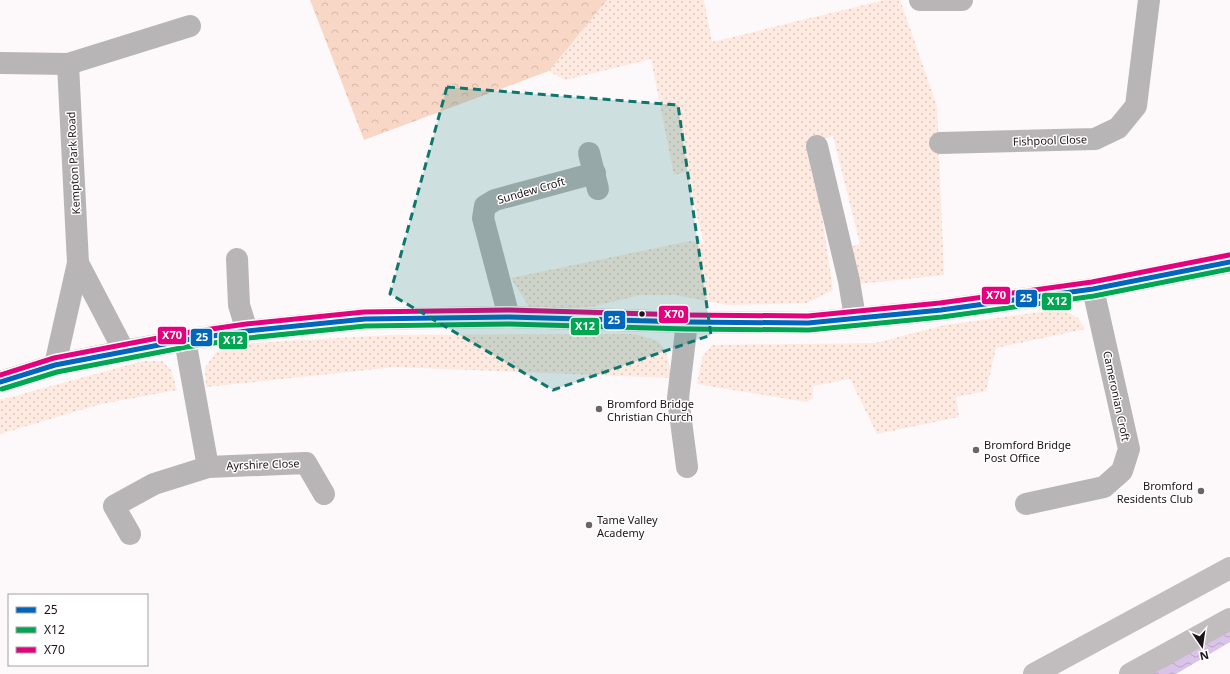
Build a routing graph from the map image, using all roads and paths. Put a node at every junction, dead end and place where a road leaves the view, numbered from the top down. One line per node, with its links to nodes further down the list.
1 (920, 0): 2 (street)
2 (962, 0)
3 (1149, 0): 7 (street, Fishpool Close)
4 (190, 26): 6 (street)
5 (0, 63): 6 (street)
6 (68, 64): 12 (street, Kempton Park Road)
7 (940, 143)
8 (817, 146): 15 (street)
9 (594, 172): 14 (street, Sundew Croft)
10 (238, 259): 17 (street)
11 (1230, 262): 13 (street)
12 (78, 263): 19 (street, Kempton Park Road); 20 (street, Kempton Park Road)
13 (1093, 289): 15 (street); 25 (street, Cameronian Croft)
14 (509, 317): 16 (street); 17 (street)
15 (854, 318): 16 (street)
16 (687, 322): 23 (street)
17 (247, 331): 18 (street)
18 (185, 340): 19 (street); 22 (street)
19 (124, 351): 20 (street)
20 (55, 365): 21 (street)
21 (0, 382)
22 (208, 466): 24 (street, Ayrshire Close); 26 (street, Ayrshire Close)
23 (687, 467)
24 (324, 494)
25 (1026, 504)
26 (130, 534)
27 (1230, 568): 29 (highway)
28 (1230, 619): 30 (highway)
29 (1034, 674)
30 (1130, 674)

